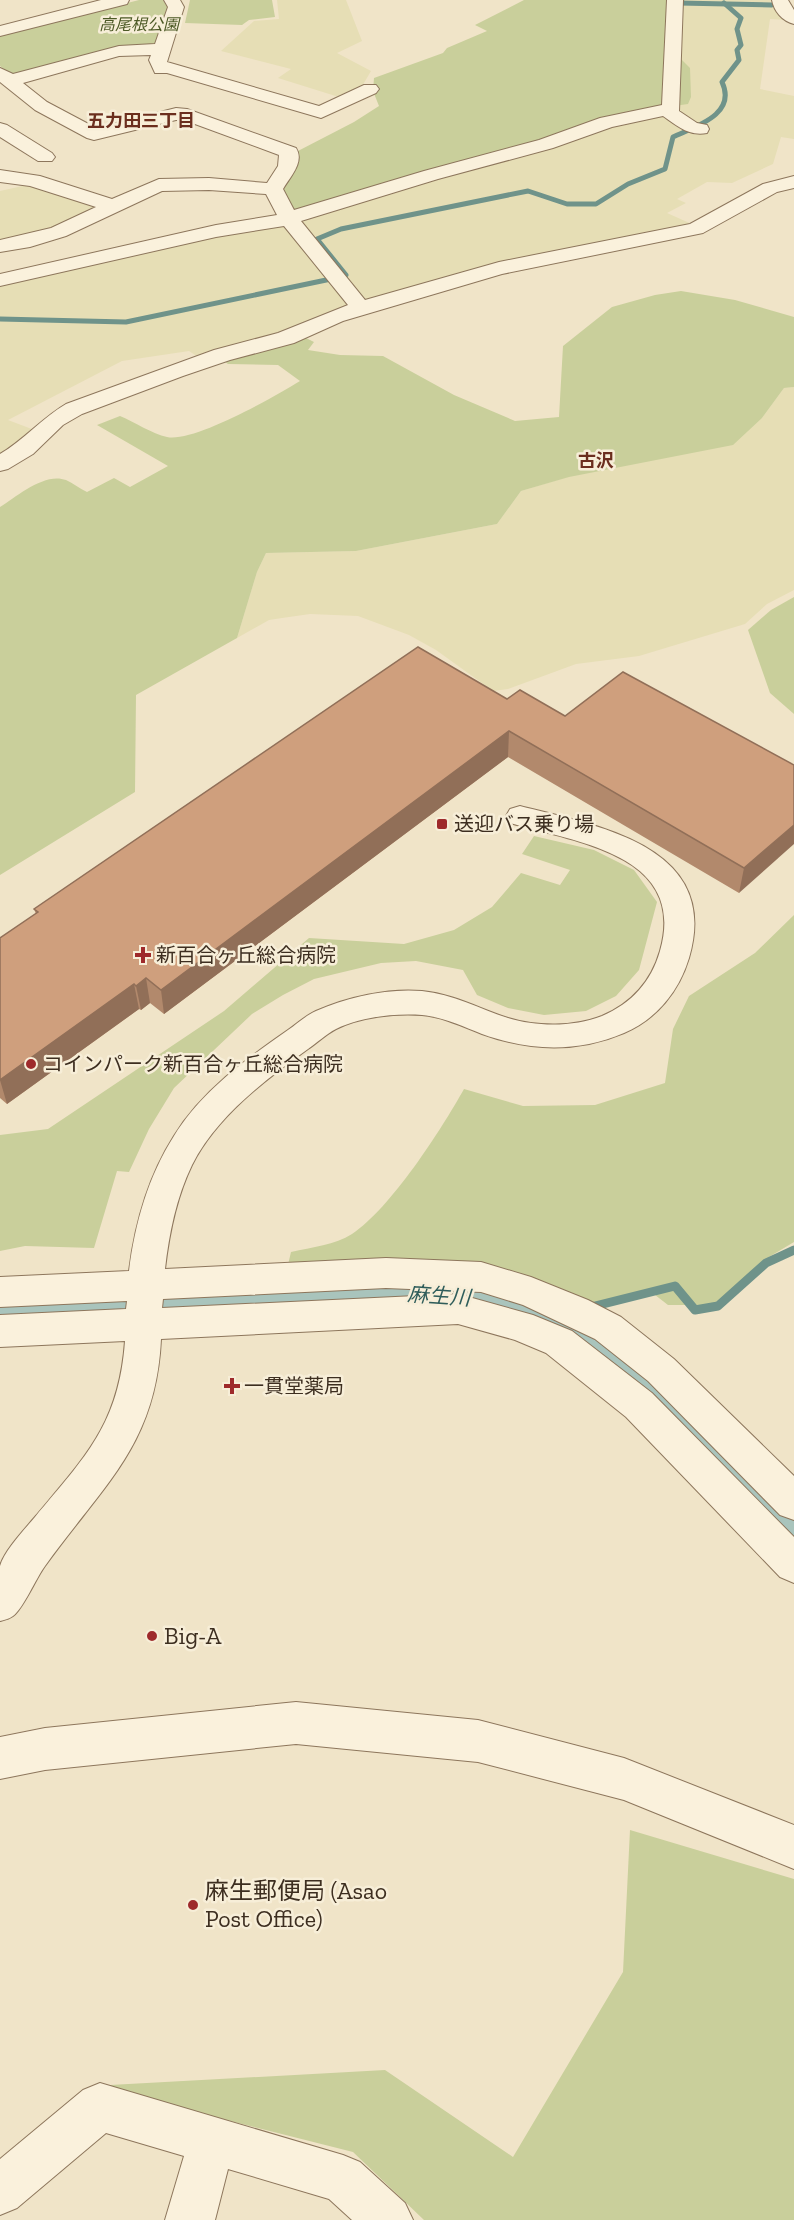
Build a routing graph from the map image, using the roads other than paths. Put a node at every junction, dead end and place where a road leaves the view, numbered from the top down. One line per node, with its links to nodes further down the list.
1 (121, 0): 6 (street)
2 (172, 0): 7 (street)
3 (675, 0): 11 (street)
4 (780, 0): 5 (street)
5 (794, 19)
6 (0, 31)
7 (161, 57): 8 (street); 9 (street); 12 (street)
8 (4, 77): 10 (street)
9 (370, 88)
10 (41, 106): 12 (street); 13 (street)
11 (666, 110): 14 (street); 20 (street)
12 (176, 114): 18 (street)
13 (8, 119): 15 (street)
14 (696, 128)
15 (45, 157)
16 (0, 176): 19 (street)
17 (794, 182): 23 (street)
18 (273, 189): 19 (street); 20 (street)
19 (113, 206): 21 (street)
20 (288, 218): 22 (street); 23 (street)
21 (0, 246)
22 (0, 280)
23 (361, 308): 24 (street)
24 (0, 464)
25 (520, 816): 27 (street)
26 (0, 1292): 27 (street)
27 (145, 1305): 28 (street); 29 (street); 30 (street); 31 (street)
28 (0, 1331)
29 (794, 1502)
30 (794, 1564)
31 (0, 1602)
32 (0, 1758): 33 (street)
33 (794, 1847)
34 (212, 2140): 35 (street); 36 (street); 37 (street)
35 (0, 2192)
36 (190, 2220)
37 (388, 2220)

